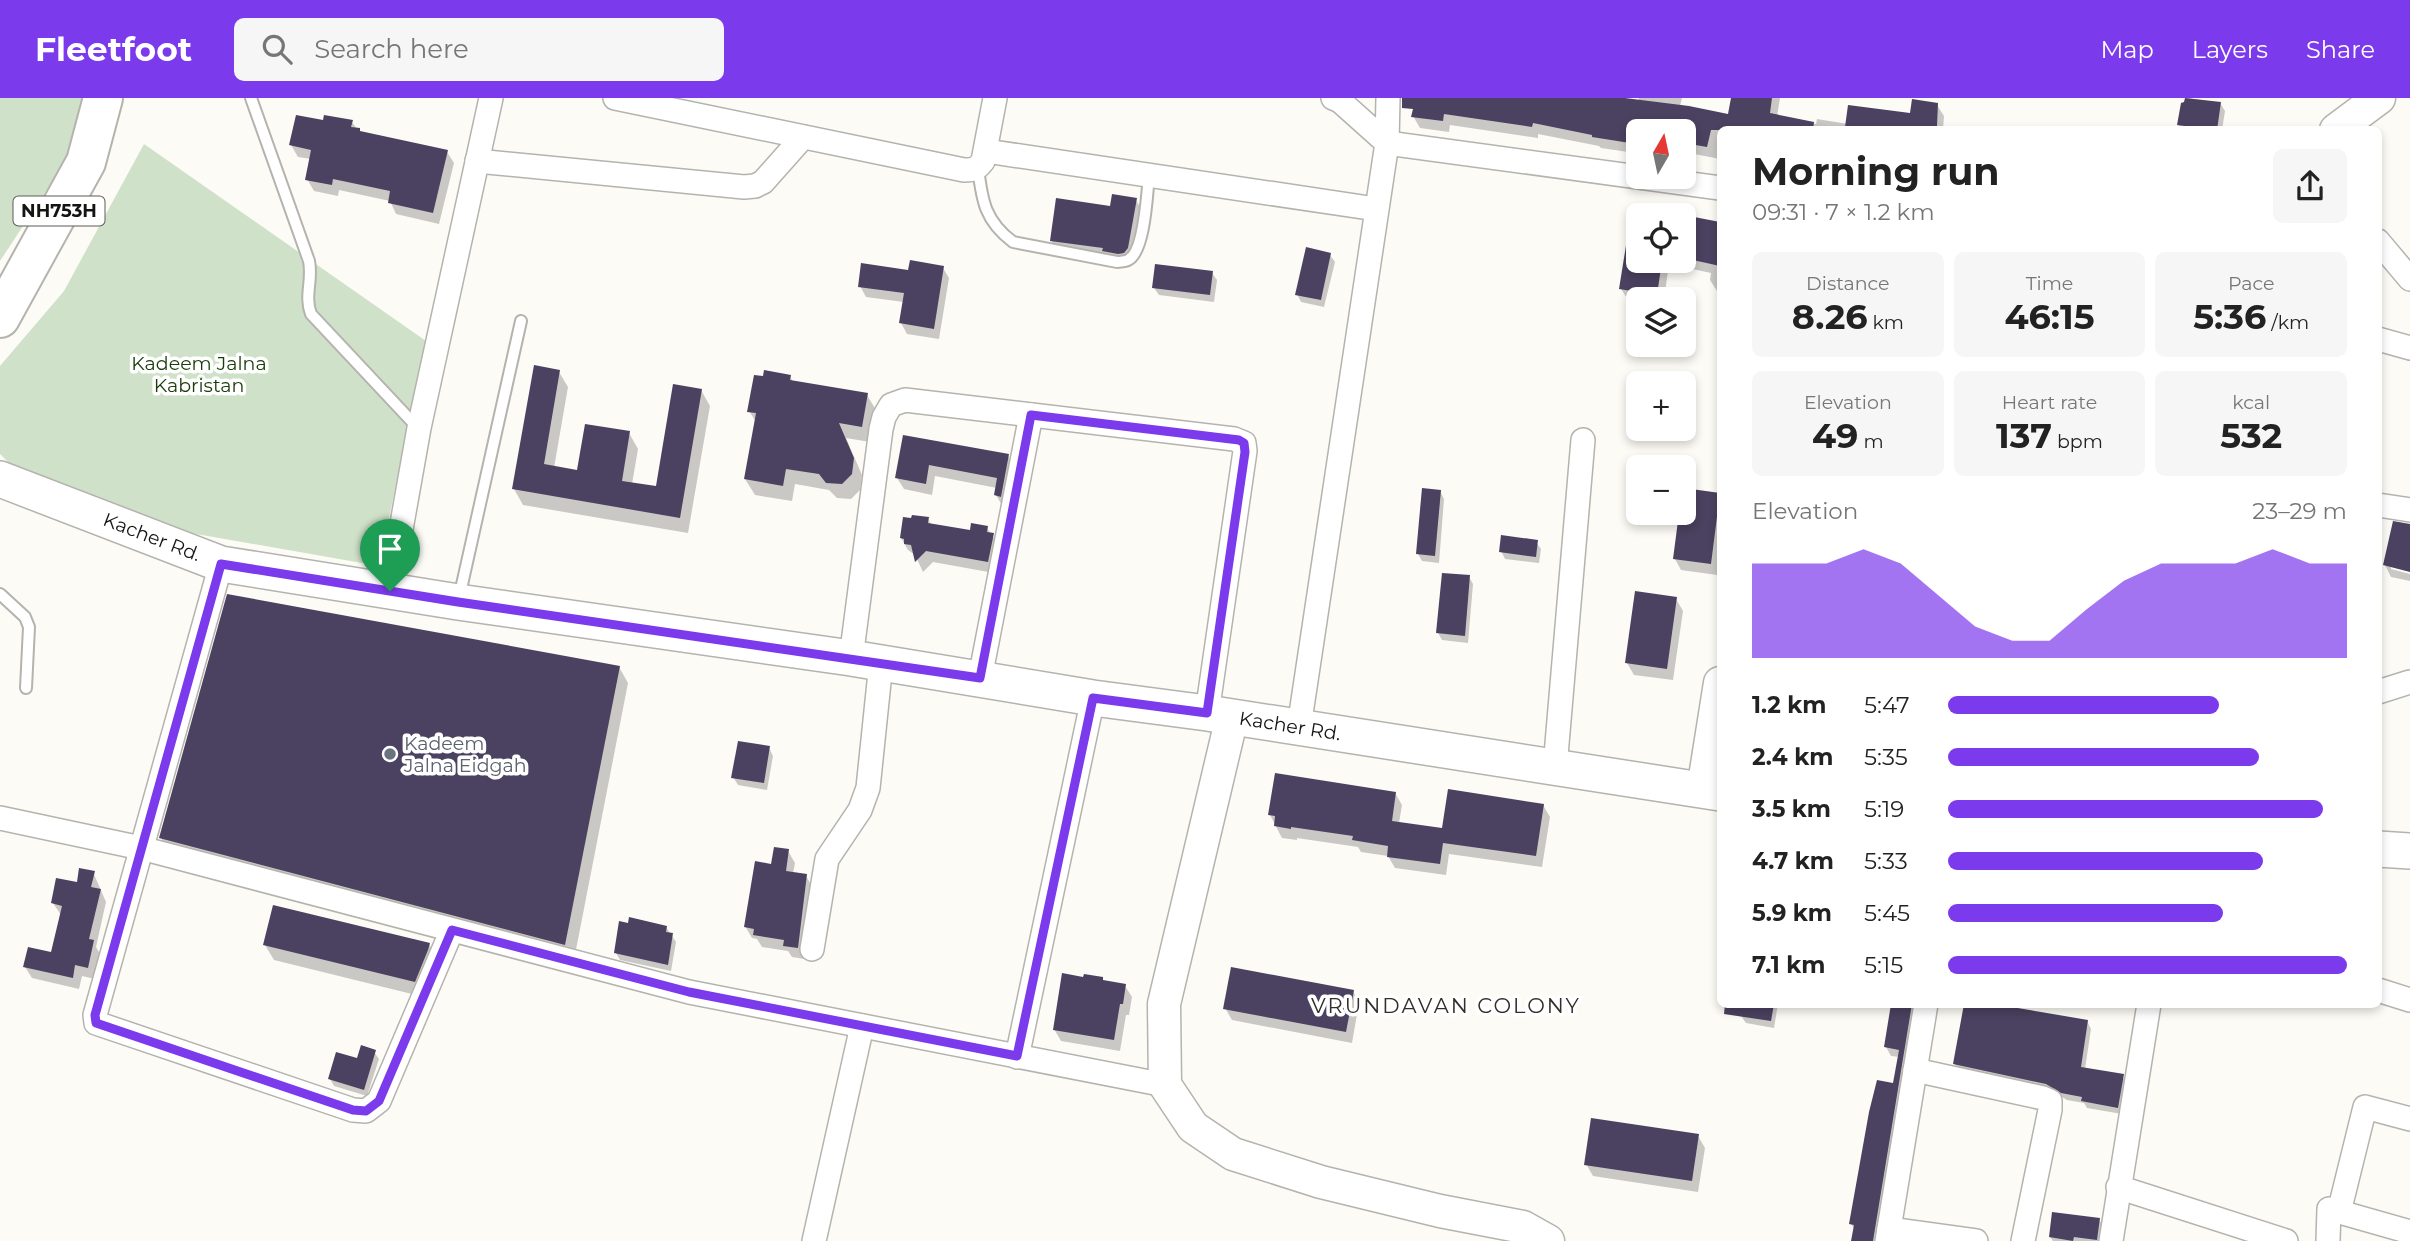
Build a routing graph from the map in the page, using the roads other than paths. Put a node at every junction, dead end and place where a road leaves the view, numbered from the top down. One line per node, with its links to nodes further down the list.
1 (103, 98): 19 (highway, NH753H)
2 (251, 98): 24 (lane)
3 (491, 98): 13 (street)
4 (615, 98): 10 (street)
5 (995, 98): 12 (street)
6 (1333, 98): 11 (street)
7 (1388, 98): 11 (street)
8 (2379, 98): 9 (street)
9 (2341, 126)
10 (803, 137): 12 (street); 13 (street)
11 (1387, 143): 15 (street); 16 (street)
12 (982, 159): 14 (street); 14 (lane)
13 (477, 161): 24 (street)
14 (1149, 175): 16 (street)
15 (1717, 188)
16 (1376, 209): 41 (street)
17 (2382, 246): 18 (street)
18 (2410, 279)
19 (0, 318)
20 (522, 321): 32 (lane)
21 (2382, 341): 22 (street)
22 (2410, 348)
23 (1031, 415): 33 (street); 34 (street); 39 (street)
24 (419, 428): 30 (street)
25 (1583, 439): 42 (street)
26 (0, 479): 29 (main road, Kacher Rd.)
27 (2410, 510): 28 (street)
28 (2382, 512)
29 (221, 564): 30 (main road, Kacher Rd.); 45 (street)
30 (390, 591): 32 (main road, Kacher Rd.)
31 (0, 594): 36 (lane)
32 (458, 602): 33 (main road, Kacher Rd.)
33 (866, 660): 34 (main road, Kacher Rd.); 49 (street)
34 (980, 678): 38 (main road, Kacher Rd.)
35 (2410, 682): 37 (street)
36 (26, 688)
37 (2382, 691)
38 (1093, 698): 39 (main road, Kacher Rd.); 55 (street)
39 (1219, 715): 41 (main road, Kacher Rd.); 57 (street)
40 (1717, 724): 43 (street)
41 (1299, 727): 42 (main road, Kacher Rd.)
42 (1555, 767): 43 (main road, Kacher Rd.)
43 (1712, 791)
44 (0, 818): 45 (street)
45 (141, 848): 48 (street); 48 (street)
46 (2382, 849): 47 (main road)
47 (2410, 851)
48 (452, 930): 54 (street)
49 (812, 949)
50 (2382, 991): 51 (street)
51 (2410, 1000)
52 (1925, 1008): 56 (street)
53 (2147, 1008): 59 (street)
54 (862, 1026): 55 (street); 63 (street)
55 (1017, 1056): 57 (street)
56 (1915, 1070): 62 (street); 66 (street)
57 (1165, 1085): 64 (street)
58 (2410, 1119): 60 (street)
59 (2119, 1187): 67 (street); 68 (street)
60 (2339, 1212): 61 (street); 69 (street)
61 (2410, 1232)
62 (1888, 1235): 65 (street)
63 (814, 1241)
64 (1548, 1241)
65 (1976, 1241)
66 (2024, 1241)
67 (2112, 1241)
68 (2286, 1241)
69 (2328, 1241)

